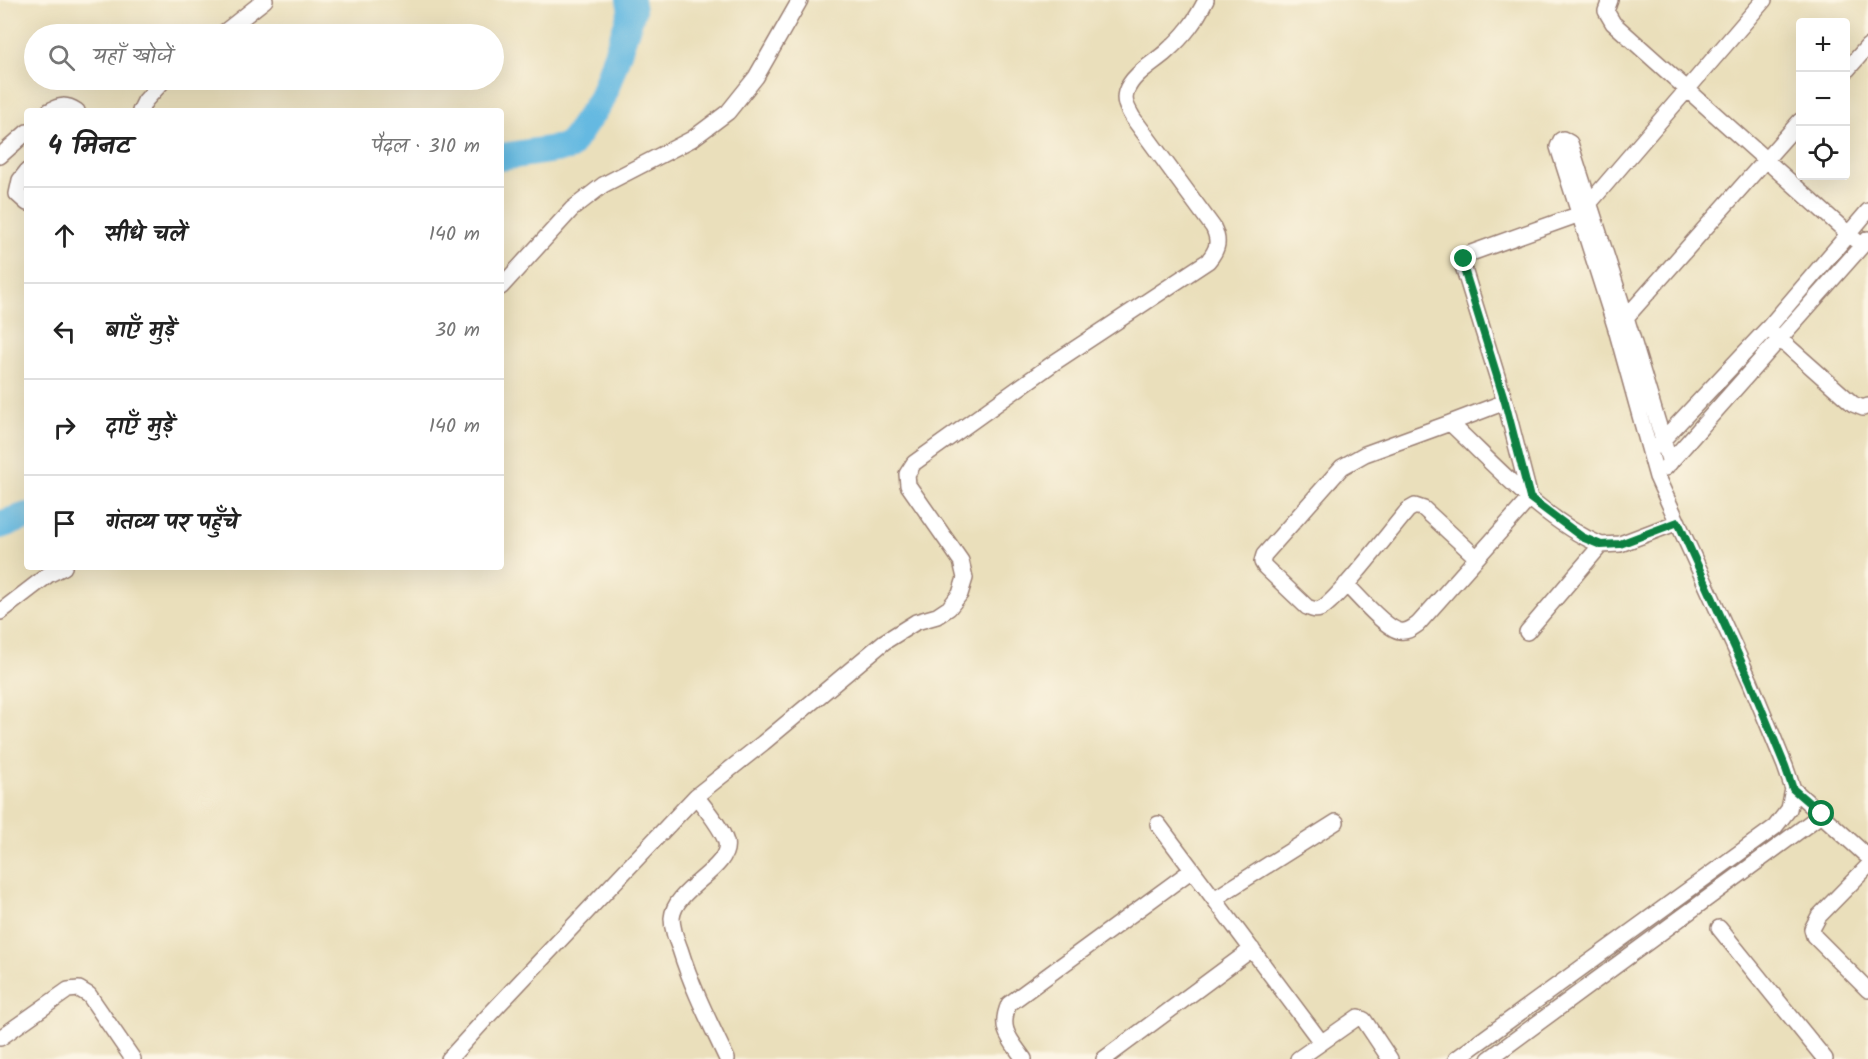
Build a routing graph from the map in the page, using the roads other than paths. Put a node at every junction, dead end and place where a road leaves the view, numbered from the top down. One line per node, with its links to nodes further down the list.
1 (265, 0): 6 (street)
2 (800, 0): 25 (street)
3 (1206, 0): 45 (street)
4 (1610, 0): 10 (street)
5 (1764, 0): 10 (street)
6 (235, 24)
7 (1868, 46): 8 (street)
8 (1850, 66)
9 (155, 90): 13 (street)
10 (1687, 91): 17 (street); 20 (street)
11 (54, 108): 12 (street)
12 (72, 108)
13 (142, 108)
14 (1796, 125): 17 (street)
15 (24, 135): 16 (street)
16 (0, 156)
17 (1765, 160): 23 (street); 26 (street)
18 (24, 175): 19 (street)
19 (24, 200)
20 (1590, 202): 22 (street); 22 (street); 26 (street)
21 (1868, 212): 23 (street)
22 (1580, 214): 27 (street); 29 (street)
23 (1849, 233): 24 (street); 28 (street)
24 (1865, 242): 28 (street)
25 (504, 284)
26 (1626, 317): 27 (street); 32 (street)
27 (1616, 329): 33 (street)
28 (1774, 333): 30 (street); 32 (street); 34 (street)
29 (1505, 402): 31 (street); 36 (street)
30 (1868, 406)
31 (1450, 423): 36 (street); 41 (street)
32 (1663, 440): 33 (street); 34 (street)
33 (1651, 453): 35 (street)
34 (1670, 463): 35 (street)
35 (1658, 477): 37 (street)
36 (1530, 498): 38 (street); 39 (street)
37 (1678, 522): 38 (street); 44 (street)
38 (1601, 545): 43 (street)
39 (1476, 557): 41 (street); 41 (street)
40 (58, 570): 42 (street)
41 (1346, 584)
42 (0, 612)
43 (1527, 632)
44 (1793, 789): 46 (street); 65 (street)
45 (696, 796): 59 (street); 60 (street)
46 (1822, 814): 49 (street); 66 (street)
47 (1336, 822): 52 (street)
48 (1158, 824): 51 (street)
49 (1868, 857)
50 (1868, 866): 55 (street)
51 (1192, 870): 52 (street); 61 (street)
52 (1214, 899): 54 (street)
53 (1719, 927): 67 (street)
54 (1252, 949): 57 (street); 62 (street)
55 (1868, 990)
56 (0, 1038): 58 (street)
57 (1321, 1042): 63 (street); 64 (street)
58 (133, 1059)
59 (449, 1059)
60 (727, 1059)
61 (1024, 1059)
62 (1104, 1059)
63 (1298, 1059)
64 (1390, 1059)
65 (1456, 1059)
66 (1490, 1059)
67 (1825, 1059)

